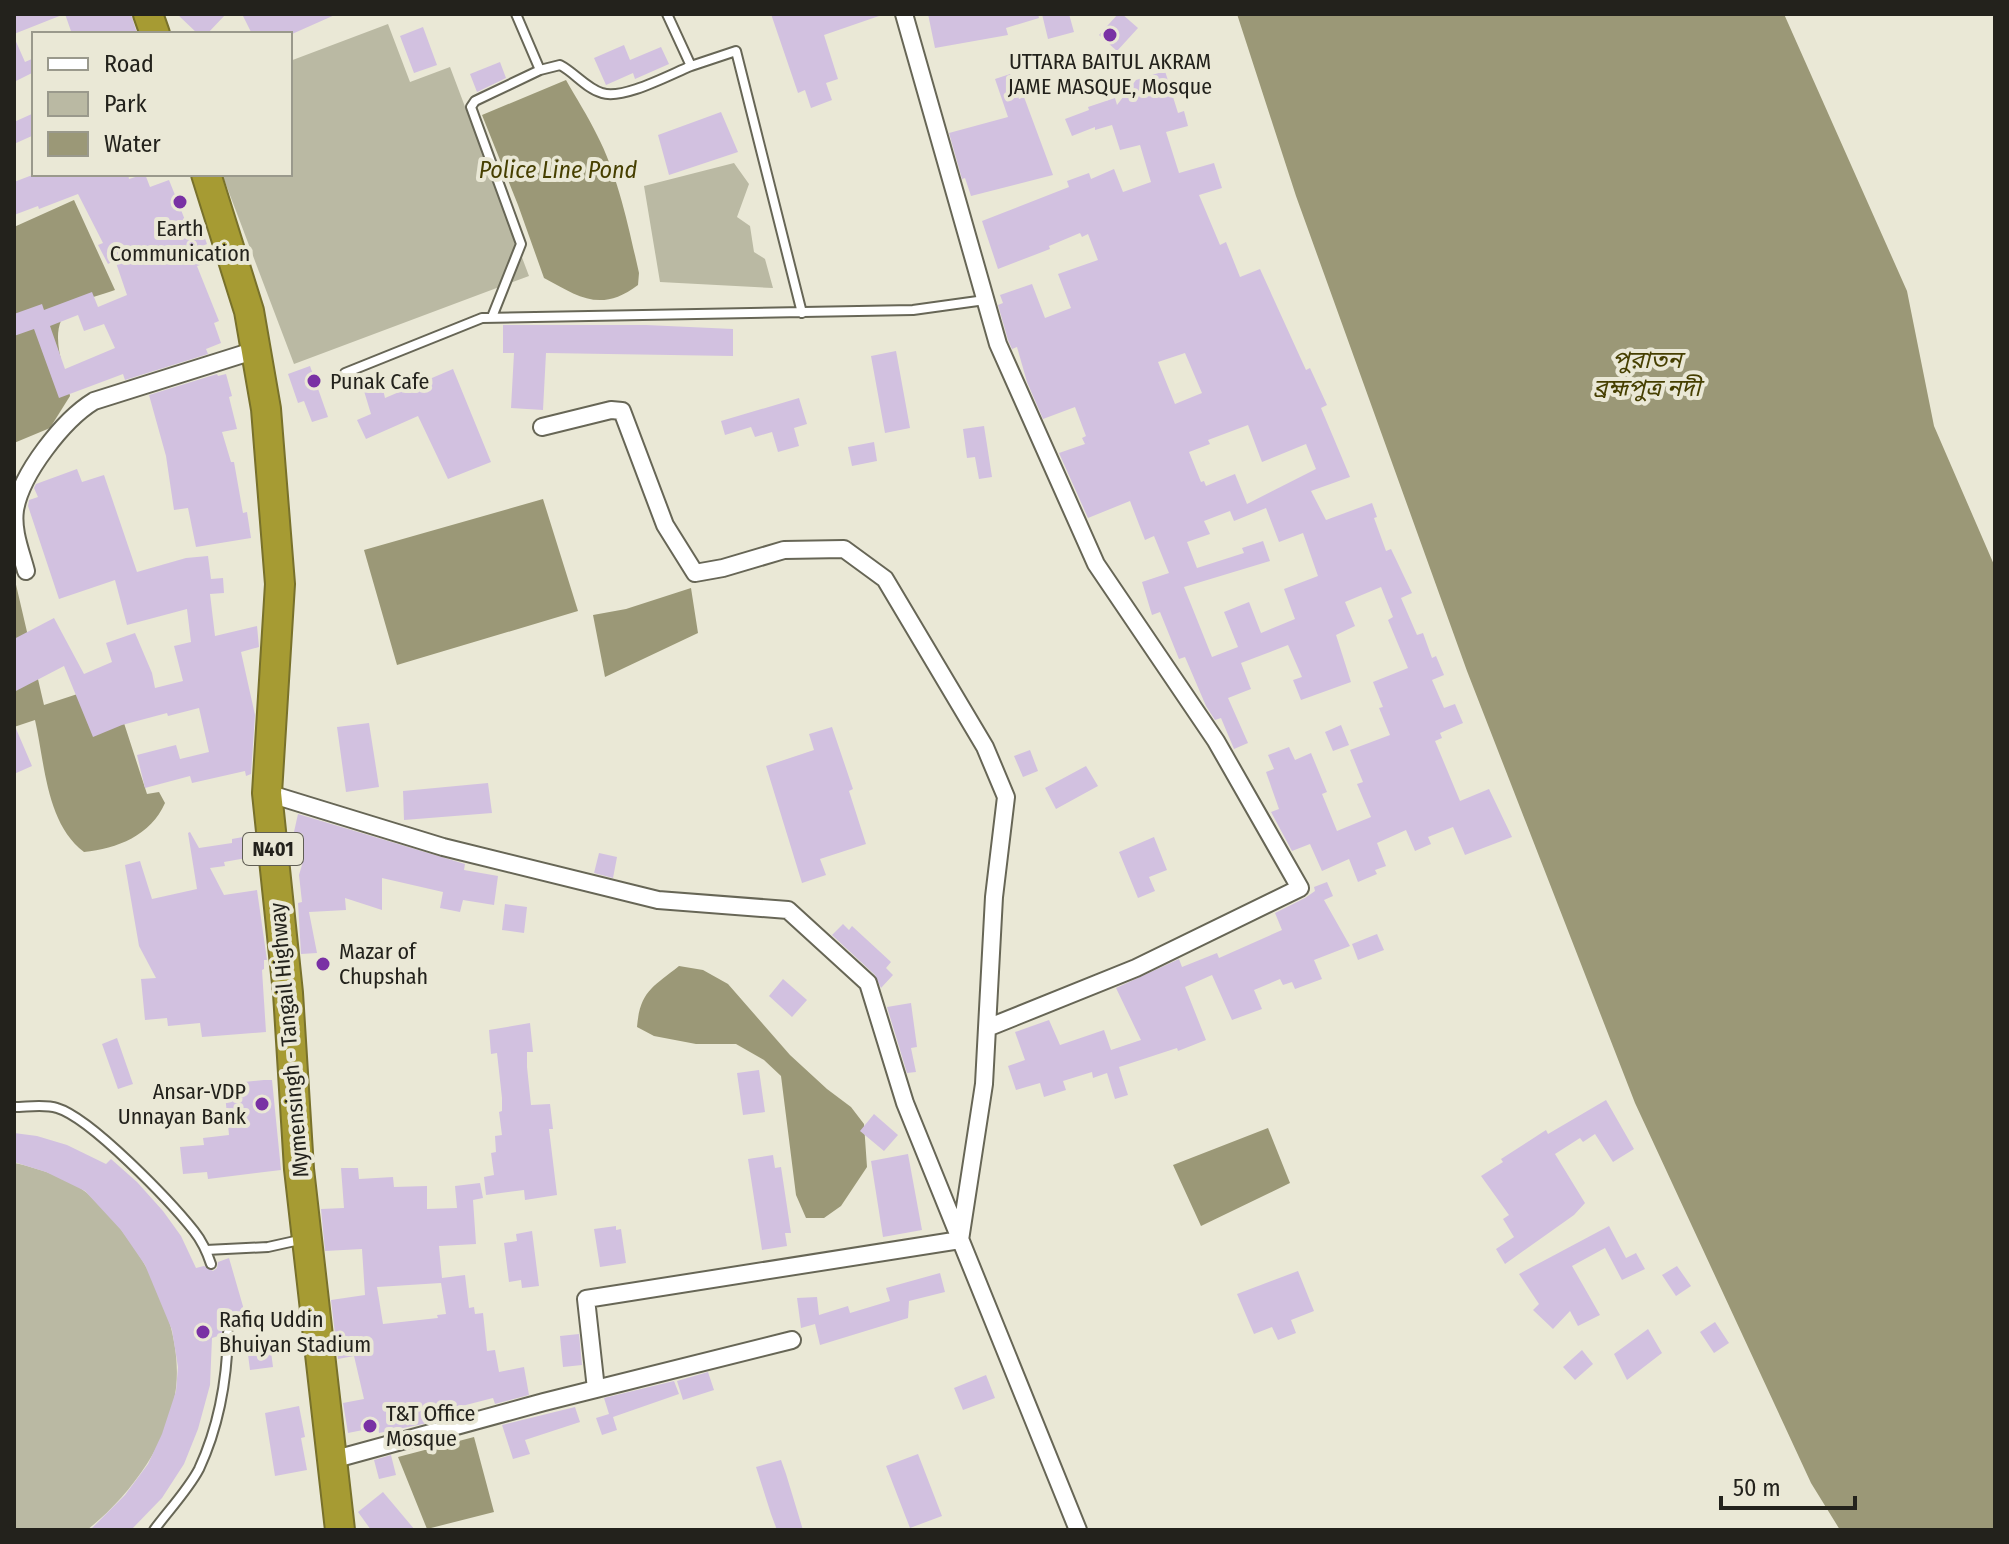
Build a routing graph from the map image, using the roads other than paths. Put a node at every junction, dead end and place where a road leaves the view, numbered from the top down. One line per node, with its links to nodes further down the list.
1 (516, 14): 5 (lane)
2 (667, 14): 4 (lane)
3 (904, 14): 7 (street)
4 (691, 66): 5 (lane); 8 (lane)
5 (540, 70): 9 (lane)
6 (207, 176): 10 (highway, Mymensingh - Tangail Highway / N401)
7 (985, 300): 8 (lane); 15 (street)
8 (802, 313): 9 (lane)
9 (492, 317): 11 (lane)
10 (256, 350): 13 (street); 14 (highway, Mymensingh - Tangail Highway / N401)
11 (345, 373)
12 (542, 427): 15 (street)
13 (26, 571)
14 (267, 793): 17 (highway, Mymensingh - Tangail Highway / N401); 18 (street)
15 (987, 1028): 18 (street)
16 (14, 1107): 19 (lane)
17 (308, 1237): 19 (lane); 24 (highway, Mymensingh - Tangail Highway / N401)
18 (960, 1240): 23 (street); 27 (street)
19 (206, 1250): 20 (lane)
20 (211, 1264)
21 (228, 1333): 25 (lane)
22 (792, 1340): 23 (street)
23 (596, 1389): 24 (street)
24 (332, 1460): 26 (highway, Mymensingh - Tangail Highway / N401)
25 (154, 1530)
26 (340, 1530)
27 (1078, 1530)

